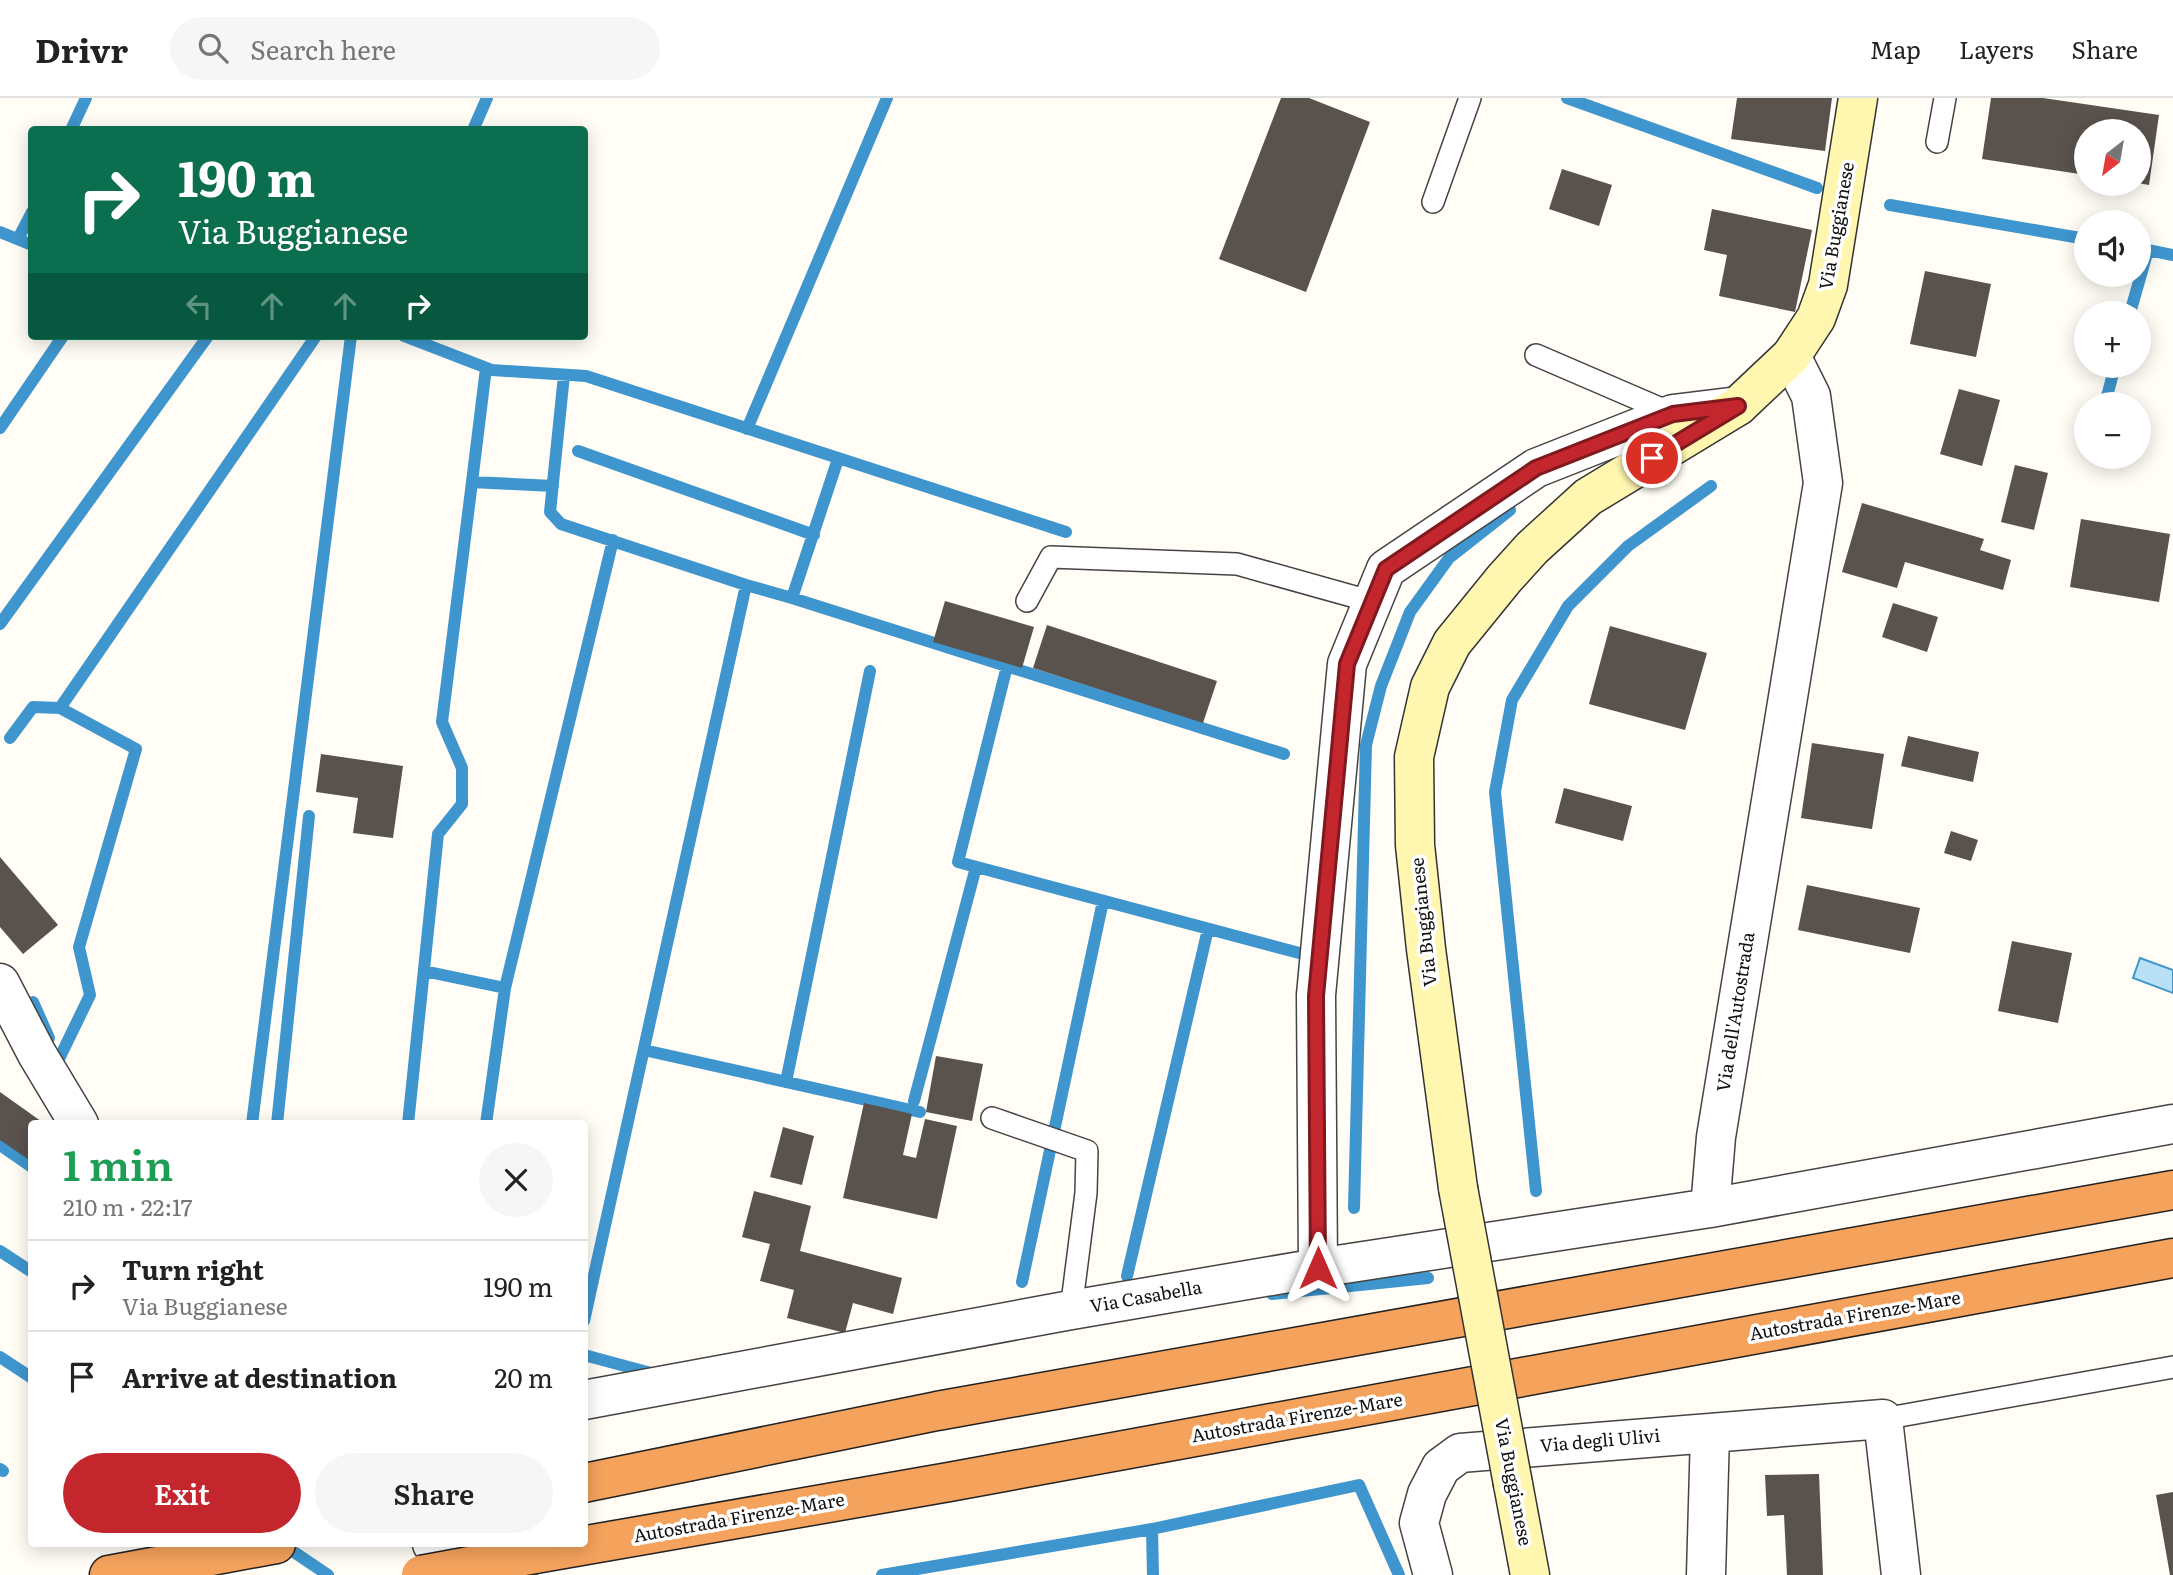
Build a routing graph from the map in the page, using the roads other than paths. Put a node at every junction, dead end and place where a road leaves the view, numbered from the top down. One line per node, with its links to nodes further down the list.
1 (1470, 98): 5 (lane)
2 (1858, 98): 7 (main road, Via Buggianese)
3 (1945, 98): 4 (lane)
4 (1937, 142)
5 (1433, 202)
6 (1535, 355): 9 (lane)
7 (1791, 356): 8 (main road, Via Buggianese); 17 (street, Via dell'Autostrada)
8 (1738, 406): 9 (street); 34 (main road, Via Buggianese, bridge)
9 (1673, 414): 11 (street)
10 (1027, 601): 11 (lane)
11 (1373, 601): 19 (street)
12 (0, 983): 14 (street)
13 (992, 1118): 20 (lane)
14 (77, 1120)
15 (2173, 1124): 17 (street)
16 (2173, 1190): 25 (highway)
17 (1710, 1208): 19 (street, Via Casabella)
18 (2173, 1258): 26 (highway, Autostrada Firenze-Mare, bridge)
19 (1318, 1268): 20 (street, Via Casabella)
20 (1071, 1310): 22 (street, Via Casabella)
21 (2173, 1367): 23 (lane)
22 (588, 1399)
23 (1883, 1419): 24 (street, Via degli Ulivi); 36 (street)
24 (1710, 1433): 33 (street, Via degli Ulivi); 35 (street)
25 (588, 1482)
26 (588, 1545)
27 (260, 1547): 30 (highway)
28 (436, 1547): 32 (street)
29 (575, 1547): 31 (highway, Autostrada Firenze-Mare, bridge)
30 (109, 1575)
31 (421, 1575)
32 (473, 1575)
33 (1433, 1575)
34 (1530, 1575)
35 (1706, 1575)
36 (1901, 1575)

